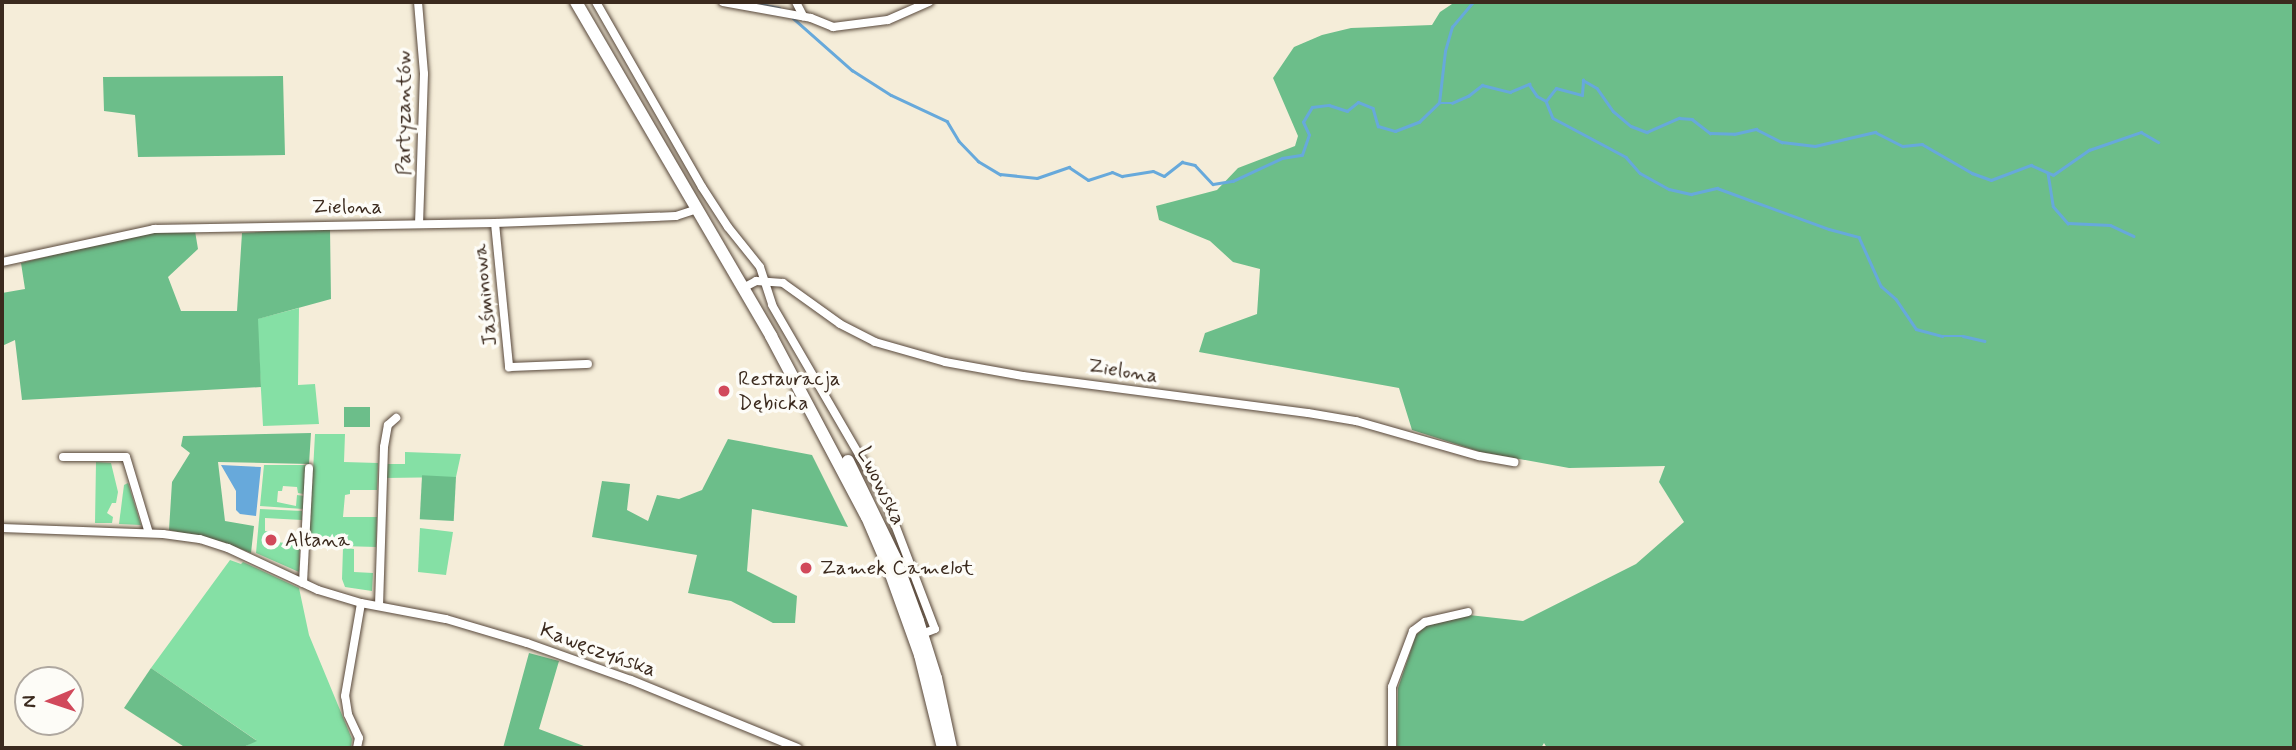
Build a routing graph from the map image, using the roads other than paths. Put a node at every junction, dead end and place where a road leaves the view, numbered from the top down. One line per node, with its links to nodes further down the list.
1 (418, 2): 12 (street, Partyzantów)
2 (567, 2): 9 (main road, Lwowska)
3 (576, 2): 9 (main road, Lwowska)
4 (596, 2): 14 (street)
5 (723, 2): 8 (street)
6 (929, 2): 8 (street)
7 (797, 3): 8 (street)
8 (795, 16)
9 (668, 163): 10 (main road, Lwowska)
10 (695, 210): 11 (street, Zielona); 15 (main road, Lwowska)
11 (495, 223): 12 (street, Zielona); 17 (street, Jaśminowa)
12 (419, 224): 13 (street, Zielona)
13 (2, 262)
14 (766, 281): 15 (street); 20 (street, Zielona); 28 (street)
15 (743, 288): 16 (main road, Lwowska)
16 (771, 335): 28 (main road, Lwowska); 31 (main road, Lwowska)
17 (588, 363)
18 (396, 418): 26 (street)
19 (63, 457): 23 (street)
20 (1514, 462)
21 (310, 468): 24 (street)
22 (2, 528): 23 (street, Kawęczyńska)
23 (149, 533): 24 (street, Kawęczyńska)
24 (303, 583): 25 (street, Kawęczyńska)
25 (361, 603): 26 (street, Kawęczyńska); 29 (street)
26 (379, 606): 30 (street, Kawęczyńska)
27 (1468, 612): 33 (street)
28 (922, 634): 32 (main road, Lwowska)
29 (357, 748)
30 (798, 748)
31 (943, 748)
32 (951, 748)
33 (1392, 748)

